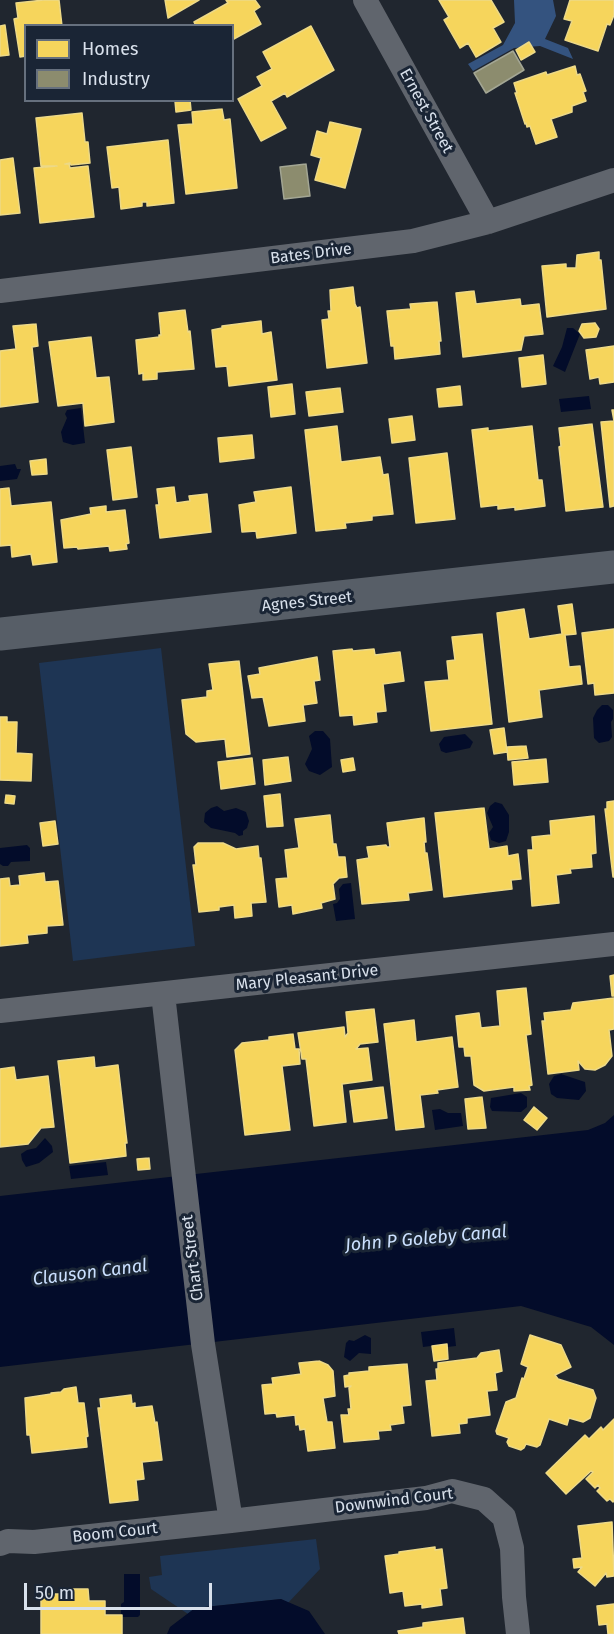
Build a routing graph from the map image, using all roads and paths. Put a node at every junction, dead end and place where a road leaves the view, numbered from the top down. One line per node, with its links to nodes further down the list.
1 (365, 0): 3 (street, Ernest Street)
2 (614, 180): 3 (street, Bates Drive)
3 (488, 222): 4 (street, Bates Drive)
4 (0, 291)
5 (614, 567): 6 (street, Agnes Street)
6 (0, 634)
7 (614, 944): 8 (street, Mary Pleasant Drive)
8 (163, 994): 9 (street, Mary Pleasant Drive); 10 (street, Chart Street)
9 (0, 1011)
10 (231, 1521): 11 (street, Boom Court); 12 (street, Downwind Court)
11 (0, 1544)
12 (518, 1634)

